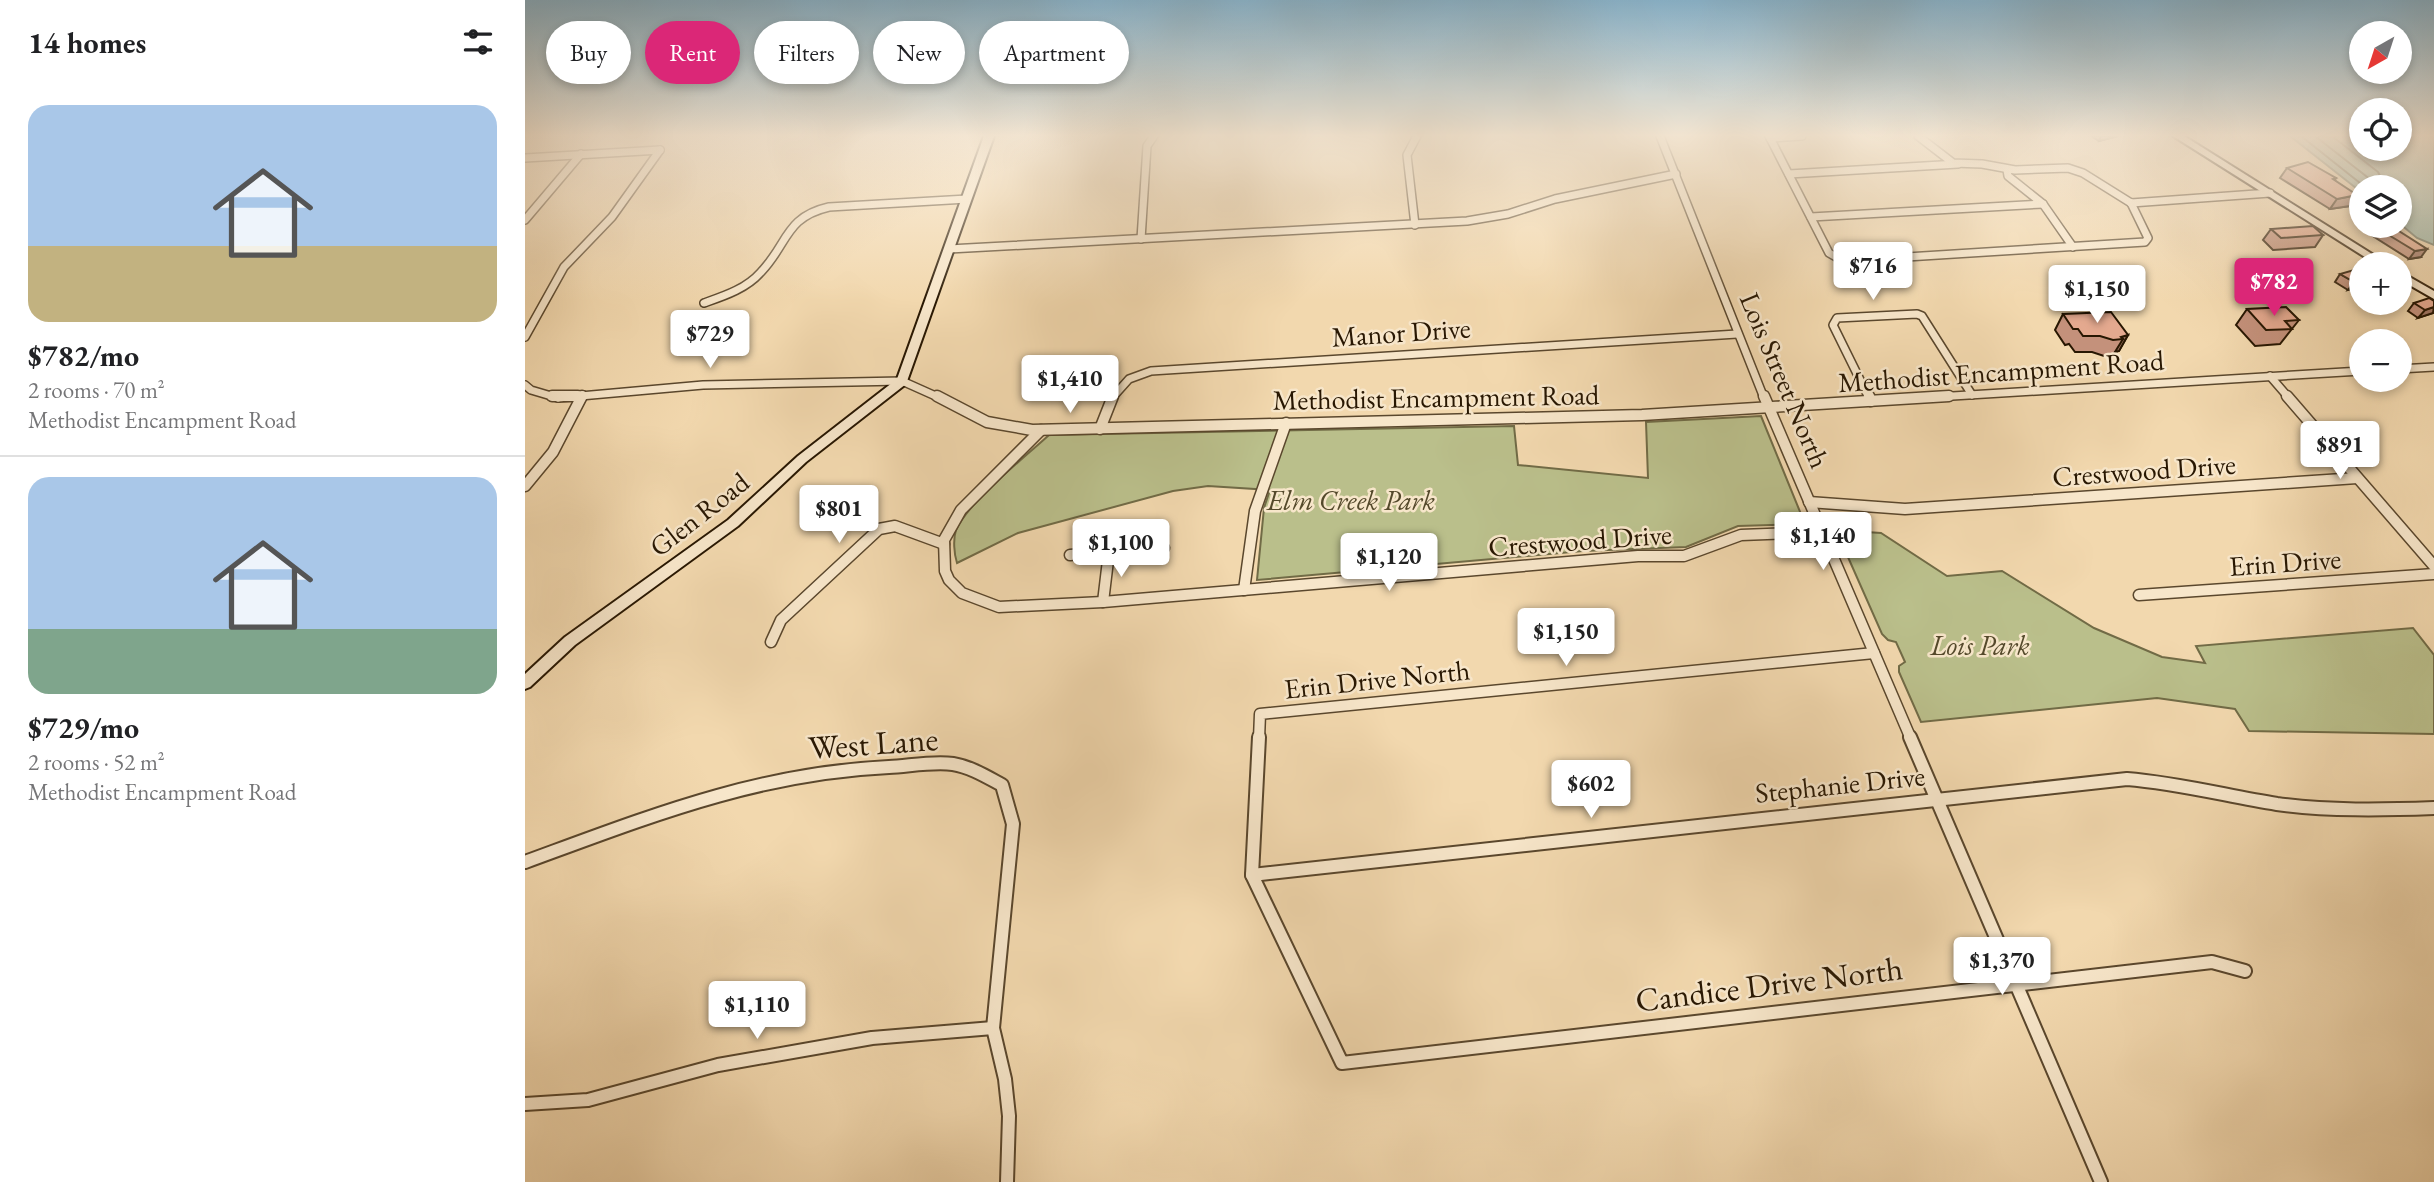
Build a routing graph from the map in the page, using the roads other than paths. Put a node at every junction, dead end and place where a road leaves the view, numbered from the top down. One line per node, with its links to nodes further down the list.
1 (550, 191): 17 (street)
2 (631, 191): 27 (street)
3 (970, 191): 13 (street)
4 (1144, 191): 19 (street)
5 (1411, 191): 18 (street)
6 (1593, 191): 18 (street)
7 (1683, 191): 26 (street, Lois Street North)
8 (1798, 191): 16 (street)
9 (2027, 191): 15 (street)
10 (2111, 191): 14 (street)
11 (2267, 191): 12 (street)
12 (2270, 193): 14 (street); 22 (street)
13 (967, 199): 21 (street); 25 (street)
14 (2131, 203): 20 (street)
15 (2043, 204): 16 (street); 20 (street)
16 (1811, 216): 20 (street)
17 (525, 220)
18 (1415, 225): 19 (street)
19 (1141, 239): 21 (street)
20 (2073, 247)
21 (949, 249): 32 (street)
22 (2364, 252)
23 (2412, 282): 24 (street)
24 (2434, 296)
25 (704, 303)
26 (1737, 334): 37 (street, Lois Street North); 40 (street, Manor Drive)
27 (525, 337)
28 (2434, 367): 29 (street)
29 (2412, 368)
30 (2349, 372): 31 (street, Methodist Encampment Road)
31 (2270, 376): 35 (street, Methodist Encampment Road); 41 (street)
32 (902, 381): 34 (street, Methodist Encampment Road); 39 (street, Methodist Encampment Road); 56 (street, Glen Road)
33 (525, 385): 34 (street, Methodist Encampment Road)
34 (583, 395): 42 (street)
35 (1972, 396): 36 (street, Methodist Encampment Road); 36 (street)
36 (1871, 401): 37 (street, Methodist Encampment Road)
37 (1770, 408): 38 (street, Methodist Encampment Road); 43 (street, Lois Street North)
38 (1286, 423): 40 (street, Methodist Encampment Road); 51 (street)
39 (1041, 429): 40 (street, Methodist Encampment Road); 45 (street)
40 (1100, 429)
41 (2357, 478): 43 (street, Crestwood Drive); 49 (street)
42 (525, 486)
43 (1809, 502): 44 (street, Lois Street North)
44 (1822, 532): 51 (street, Crestwood Drive); 55 (street, Lois Street North)
45 (944, 544): 53 (street, Crestwood Drive); 54 (street)
46 (1164, 548): 47 (street)
47 (1109, 552): 48 (street); 53 (street)
48 (1070, 555)
49 (2434, 566)
50 (2434, 574): 52 (street, Erin Drive)
51 (1244, 590): 53 (street, Crestwood Drive)
52 (2139, 595)
53 (1103, 602)
54 (771, 642)
55 (1874, 653): 57 (street, Lois Street North); 60 (street, Erin Drive North)
56 (525, 683)
57 (1934, 799): 58 (street, Stephanie Drive); 60 (street, Stephanie Drive); 62 (street, Lois Street North)
58 (2434, 808)
59 (525, 862): 63 (street, West Lane)
60 (1252, 874): 62 (street, Candice Drive North)
61 (2245, 971): 62 (street, Candice Drive North)
62 (2014, 983): 66 (street, Lois Street North)
63 (993, 1028): 64 (street); 65 (street, West Lane)
64 (525, 1104)
65 (1007, 1182)
66 (2101, 1182)

